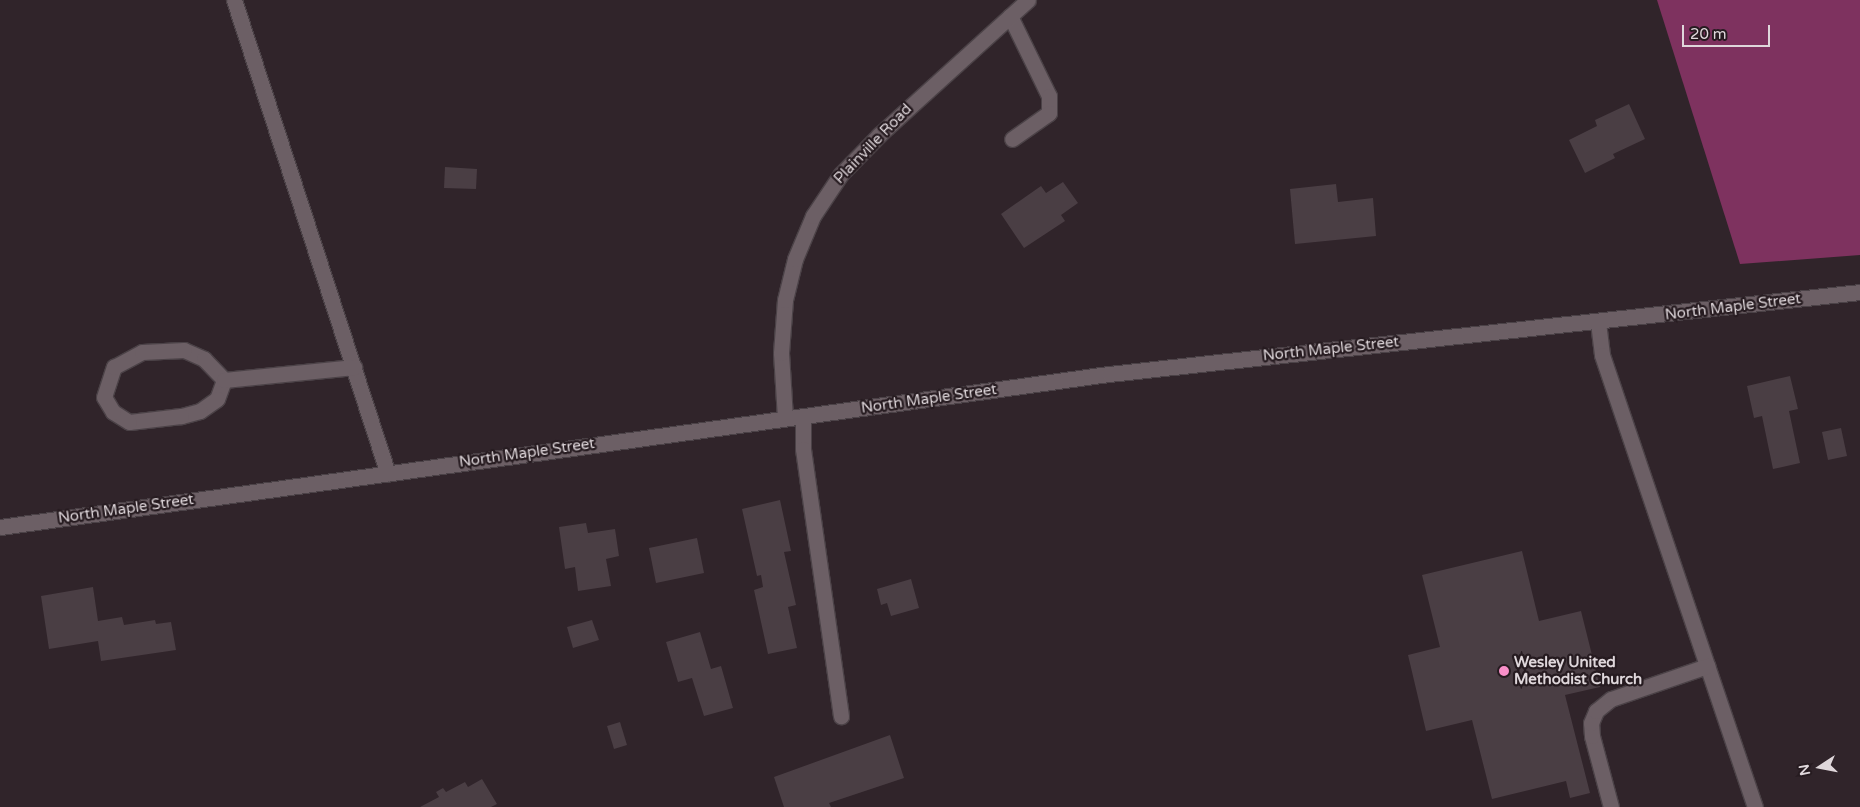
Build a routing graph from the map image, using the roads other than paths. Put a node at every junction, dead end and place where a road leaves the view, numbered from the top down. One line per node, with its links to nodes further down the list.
1 (234, 0): 7 (main road)
2 (1028, 0): 3 (main road, Plainville Road)
3 (1010, 16): 4 (main road); 10 (main road, Plainville Road)
4 (1012, 139)
5 (1860, 292): 6 (main road, North Maple Street)
6 (1598, 322): 9 (main road, North Maple Street); 13 (main road)
7 (354, 367): 8 (main road); 11 (main road)
8 (224, 380): 8 (main road)
9 (803, 416): 10 (main road, North Maple Street); 14 (main road)
10 (785, 418): 11 (main road, North Maple Street)
11 (388, 474): 12 (main road, North Maple Street)
12 (0, 527)
13 (1707, 666): 15 (main road); 16 (main road)
14 (841, 716)
15 (1610, 807)
16 (1754, 807)

